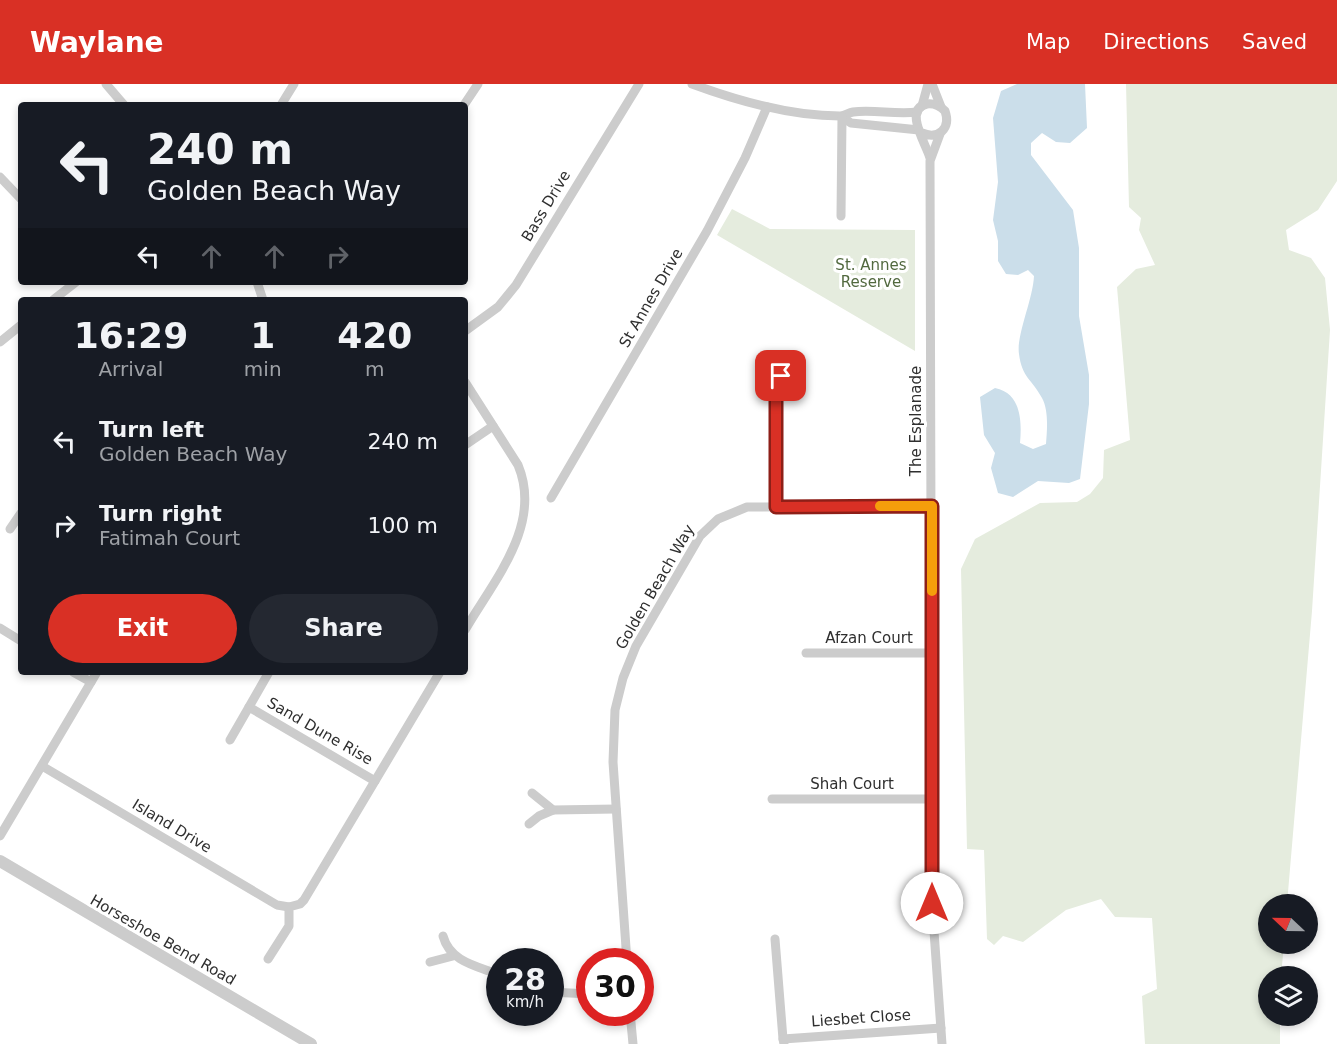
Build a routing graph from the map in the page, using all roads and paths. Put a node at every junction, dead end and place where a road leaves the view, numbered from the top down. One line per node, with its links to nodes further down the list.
1 (106, 84): 7 (street)
2 (294, 84): 8 (street)
3 (478, 84): 9 (street)
4 (639, 84): 23 (street, Bass Drive)
5 (692, 84): 10 (street)
6 (930, 84): 11 (street, The Esplanade); 12 (street, The Esplanade)
7 (121, 102)
8 (283, 102)
9 (466, 102)
10 (767, 107): 13 (street); 29 (street, St Annes Drive)
11 (941, 107): 12 (street); 15 (street, The Esplanade)
12 (920, 109): 13 (street); 14 (street, The Esplanade)
13 (842, 117): 14 (street); 19 (street)
14 (920, 131): 15 (street); 16 (street, The Esplanade)
15 (940, 134): 16 (street, The Esplanade)
16 (930, 158): 30 (street, The Esplanade)
17 (0, 177): 18 (street)
18 (18, 196)
19 (841, 216)
20 (73, 285): 21 (street)
21 (59, 297)
22 (18, 327): 24 (street)
23 (468, 329)
24 (0, 342)
25 (786, 364): 31 (street)
26 (468, 387): 27 (street)
27 (494, 426): 28 (street); 34 (street)
28 (468, 443)
29 (551, 498)
30 (932, 506): 31 (street, Golden Beach Way); 38 (street, The Esplanade)
31 (776, 507): 51 (street, Golden Beach Way)
32 (18, 517): 33 (street)
33 (10, 529)
34 (468, 625)
35 (0, 628): 36 (street)
36 (18, 639)
37 (806, 653): 38 (street, Afzan Court)
38 (932, 653): 50 (street, The Esplanade)
39 (78, 675): 43 (street)
40 (95, 675): 43 (street)
41 (267, 675): 44 (street, Sand Dune Rise)
42 (438, 675): 47 (street)
43 (91, 682): 46 (street)
44 (249, 707): 45 (street, Sand Dune Rise); 47 (street, Sand Dune Rise)
45 (230, 740)
46 (42, 766): 54 (street); 56 (street, Island Drive)
47 (375, 780): 56 (street)
48 (532, 793): 52 (street)
49 (772, 799): 50 (street, Shah Court)
50 (932, 799): 65 (street, The Esplanade)
51 (616, 809): 52 (street); 59 (street, Golden Beach Way)
52 (553, 810): 53 (street)
53 (529, 824)
54 (0, 836)
55 (0, 861): 67 (street, Horseshoe Bend Road)
56 (289, 908): 61 (street)
57 (443, 936): 60 (street)
58 (775, 939): 66 (street, Liesbet Close)
59 (626, 948)
60 (453, 956): 62 (street); 63 (street)
61 (268, 959)
62 (430, 962)
63 (486, 969)
64 (631, 1026): 68 (street)
65 (941, 1028): 66 (street, Liesbet Close); 69 (street, The Esplanade)
66 (783, 1042)
67 (311, 1044)
68 (633, 1044)
69 (942, 1044)

